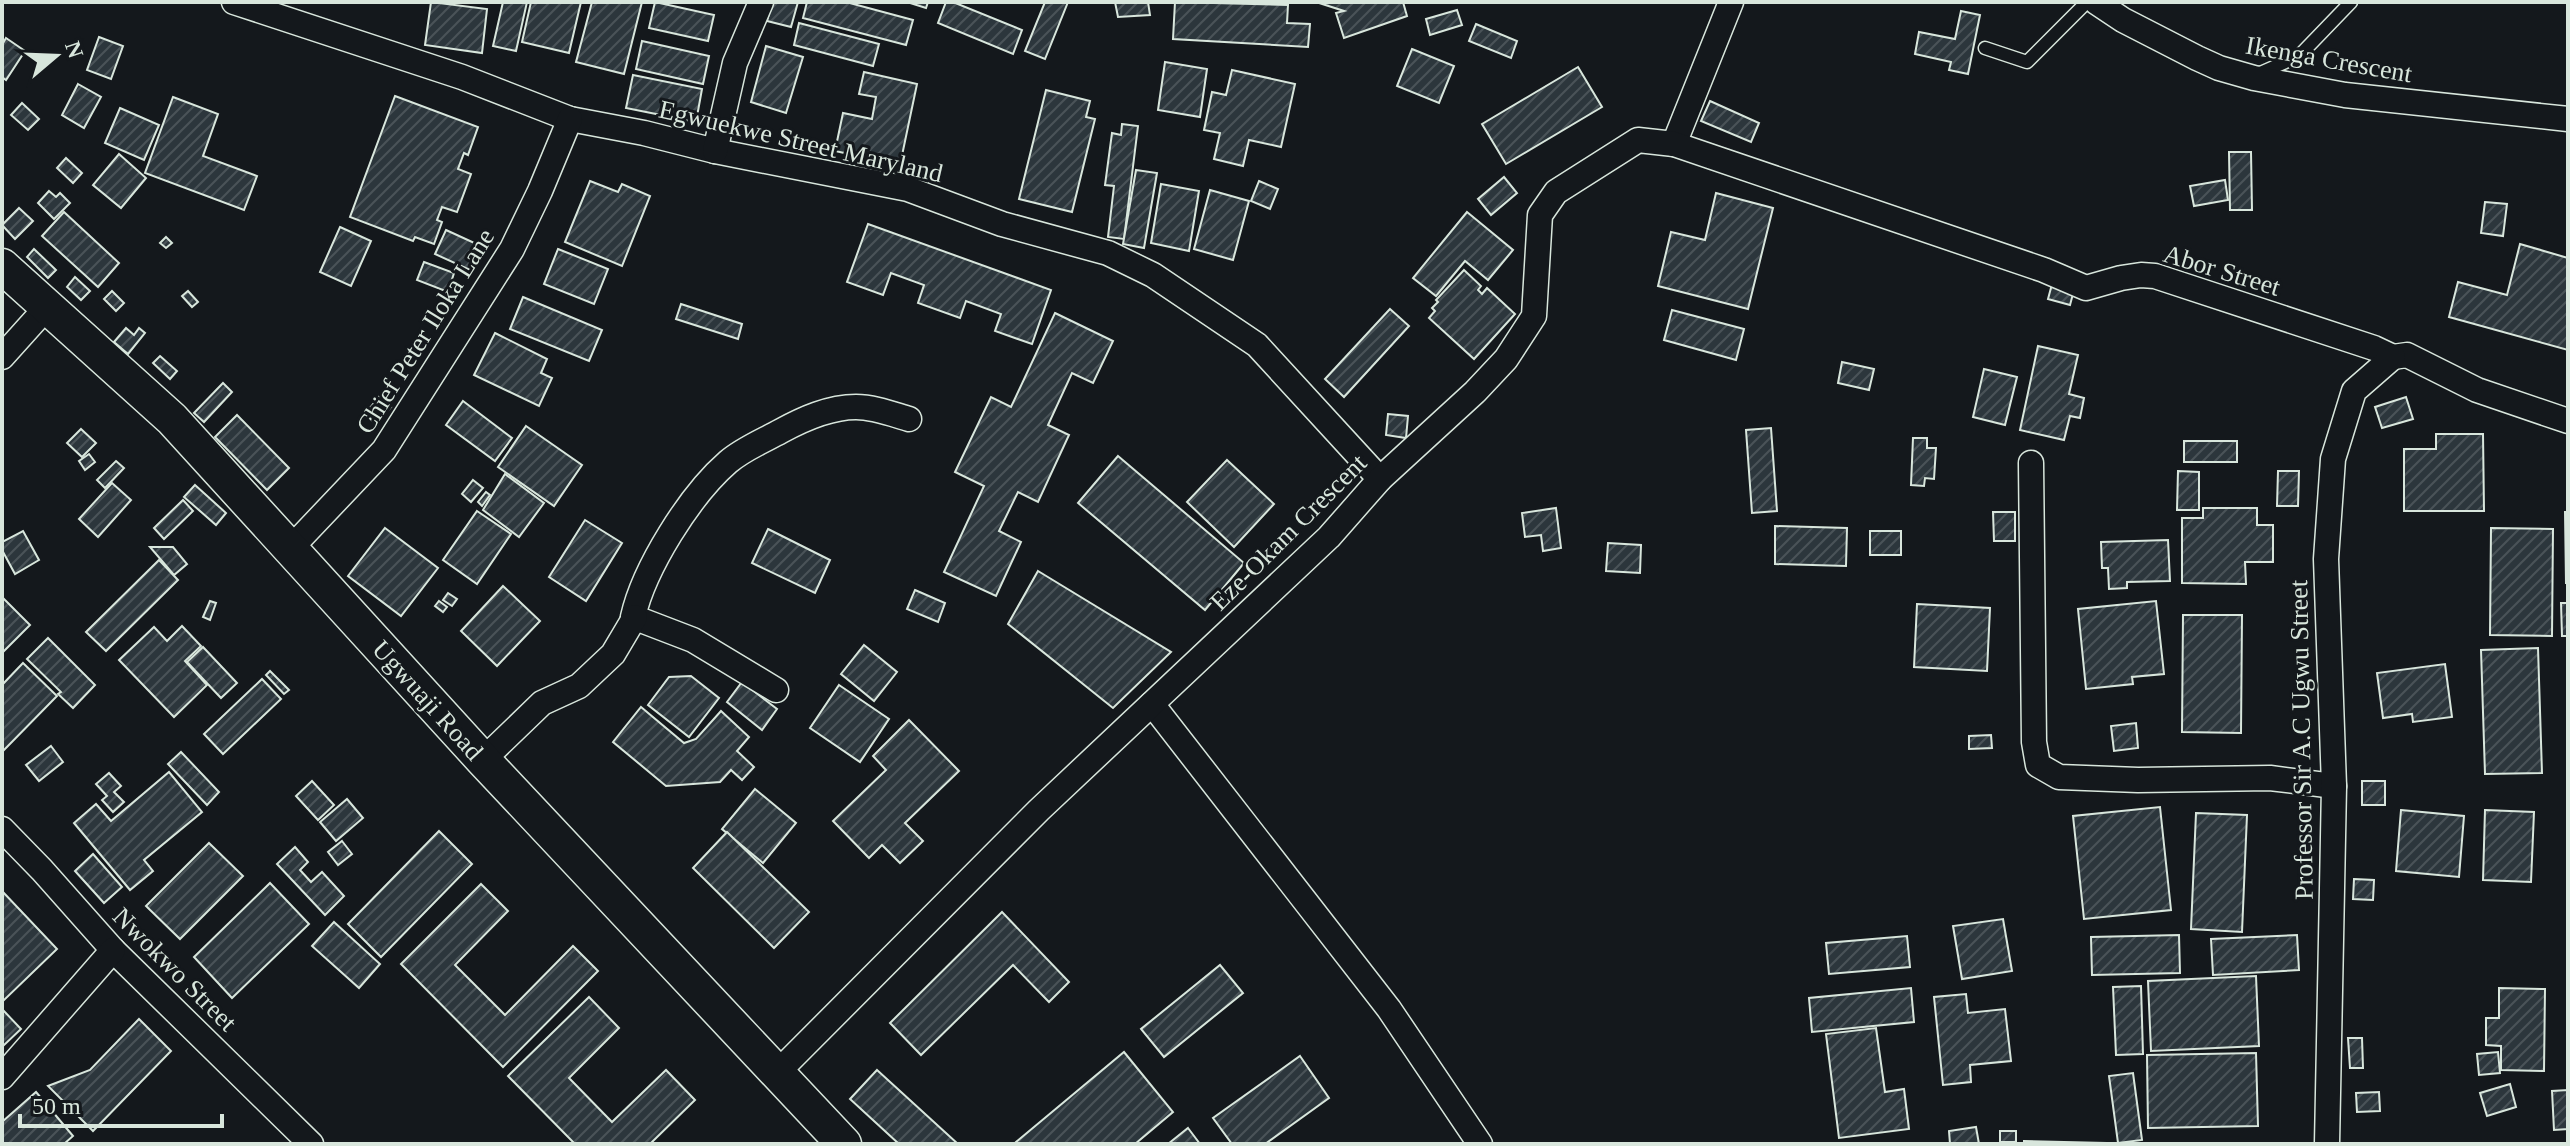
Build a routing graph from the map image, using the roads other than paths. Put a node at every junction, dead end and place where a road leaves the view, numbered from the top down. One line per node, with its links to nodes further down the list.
1 (234, 2): 9 (street, Egwuekwe Street Maryland)
2 (761, 2): 12 (street)
3 (1731, 2): 11 (street)
4 (2087, 2): 7 (lane)
5 (2096, 2): 8 (street, Ikenga Crescent)
6 (2351, 2): 8 (lane)
7 (1985, 48)
8 (2252, 77): 10 (street, Ikenga Crescent)
9 (570, 119): 12 (street, Egwuekwe Street Maryland); 21 (street, Chief Peter Iloka Lane)
10 (2568, 119)
11 (1674, 144): 16 (street, Abor Street); 20 (street, Eze-Okam Crescent)
12 (715, 151): 20 (street, Egwuekwe Street Maryland)
13 (2, 266): 14 (main road, Ugwuaji Road)
14 (46, 308): 15 (street); 21 (main road, Ugwuaji Road)
15 (2, 357)
16 (2393, 357): 18 (street, Abor Street); 26 (street, Professor Sir A.C Ugwu Street)
17 (909, 419): 22 (street)
18 (2568, 421)
19 (2031, 463): 26 (street)
20 (1380, 479): 24 (street, Eze-Okam Crescent)
21 (291, 548): 25 (main road, Ugwuaji Road)
22 (635, 617): 23 (street); 25 (street)
23 (776, 690)
24 (1152, 704): 29 (street, Eze-Okam Crescent); 33 (street)
25 (483, 760): 29 (main road, Ugwuaji Road)
26 (2334, 786): 34 (street, Professor Sir A.C Ugwu Street)
27 (2, 829): 28 (street, Nwokwo Street)
28 (113, 950): 30 (street); 31 (street, Nwokwo Street)
29 (777, 1073): 32 (main road, Ugwuaji Road)
30 (2, 1077)
31 (311, 1144)
32 (844, 1144)
33 (1480, 1144)
34 (2327, 1144)

